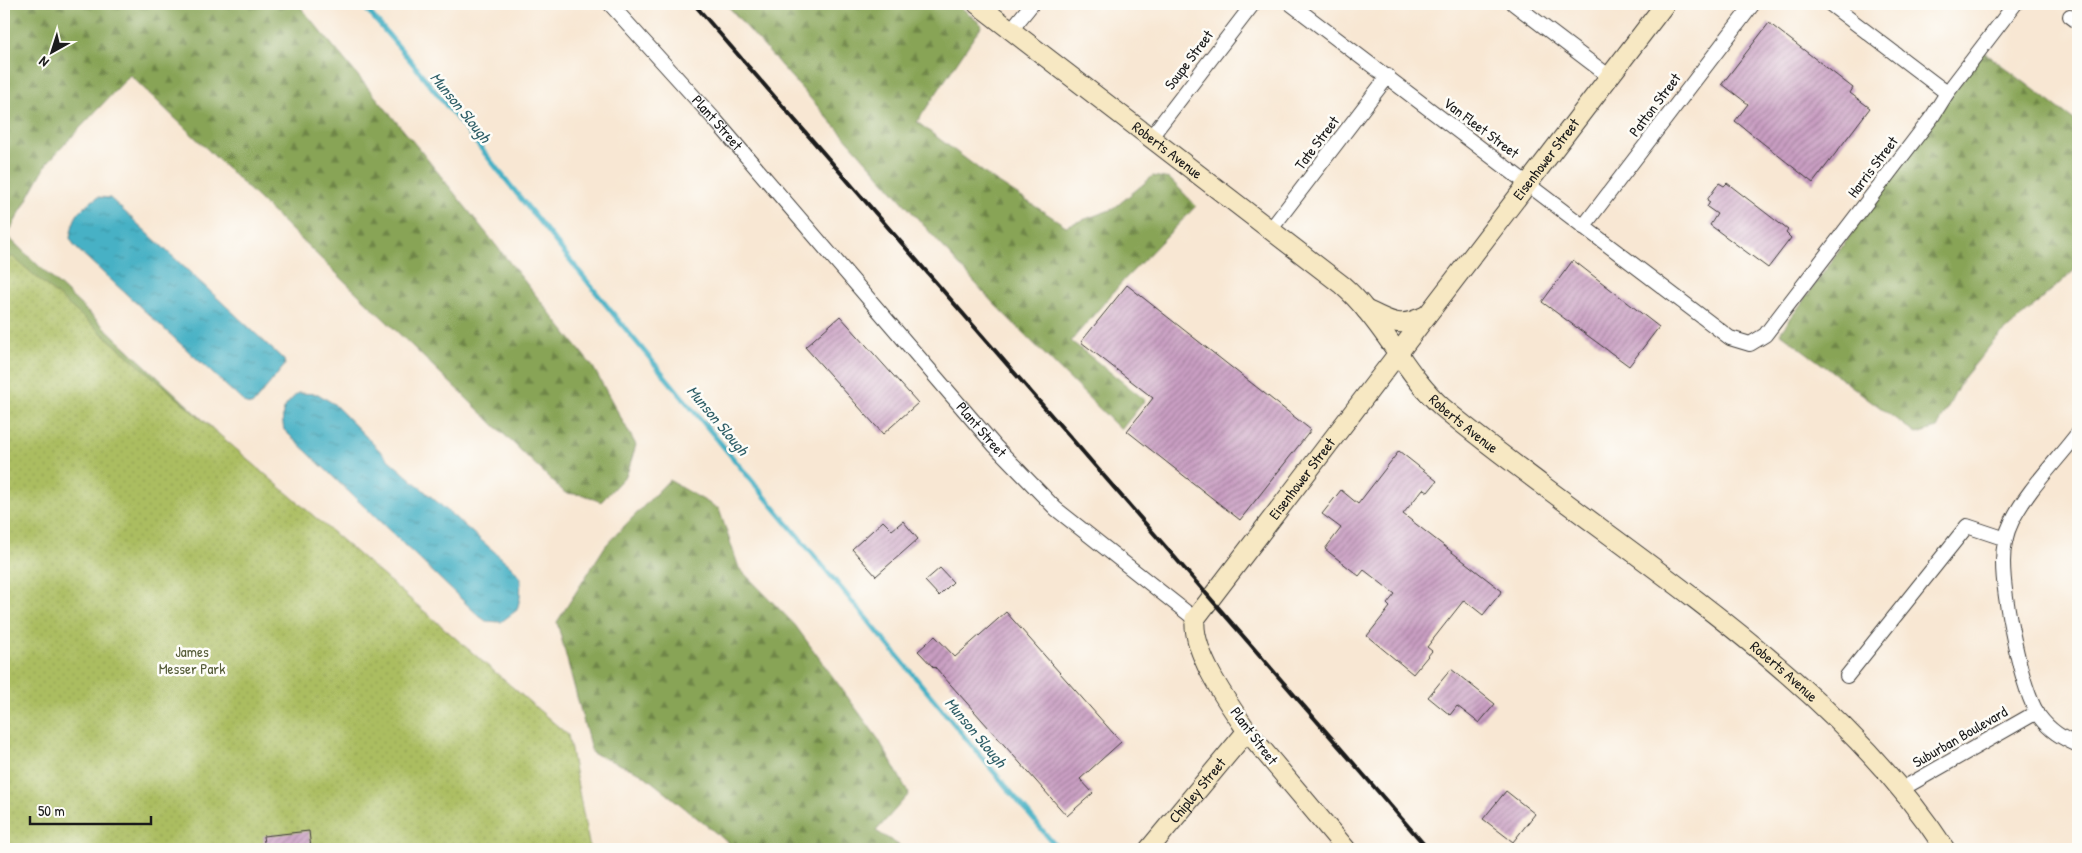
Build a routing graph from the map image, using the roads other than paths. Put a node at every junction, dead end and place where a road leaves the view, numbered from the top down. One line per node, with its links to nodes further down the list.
1 (610, 4): 25 (street, Plant Street)
2 (976, 4): 11 (street, Roberts Avenue)
3 (1032, 4): 11 (street)
4 (1253, 4): 15 (street, Soupe Street)
5 (1291, 4): 12 (street, Van Fleet Street)
6 (1514, 4): 13 (street)
7 (1665, 4): 13 (street, Eisenhower Street)
8 (1753, 4): 17 (street, Patton Street)
9 (1830, 4): 14 (street)
10 (2015, 4): 14 (street, Harris Street)
11 (1012, 30): 15 (street, Roberts Avenue)
12 (1388, 76): 16 (street, Van Fleet Street); 18 (street, Tate Street)
13 (1610, 77): 16 (street, Eisenhower Street)
14 (1946, 93): 21 (street, Harris Street)
15 (1151, 137): 18 (street, Roberts Avenue)
16 (1528, 184): 17 (street, Van Fleet Street); 20 (street, Eisenhower Street)
17 (1583, 227): 21 (street, Van Fleet Street)
18 (1271, 230): 19 (street, Roberts Avenue)
19 (1366, 310): 20 (street); 22 (street, Roberts Avenue)
20 (1428, 315): 22 (street, Eisenhower Street)
21 (1750, 344)
22 (1398, 354): 25 (street, Eisenhower Street); 30 (street, Roberts Avenue)
23 (2076, 442): 24 (street)
24 (2006, 539): 26 (street); 27 (street)
25 (1195, 619): 28 (street, Plant Street)
26 (1847, 676)
27 (2036, 712): 29 (street); 30 (street, Suburban Boulevard)
28 (1247, 731): 31 (street, Chipley Street); 32 (street, Plant Street)
29 (2078, 745)
30 (1900, 790): 33 (street, Roberts Avenue)
31 (1149, 849)
32 (1346, 849)
33 (1945, 849)

